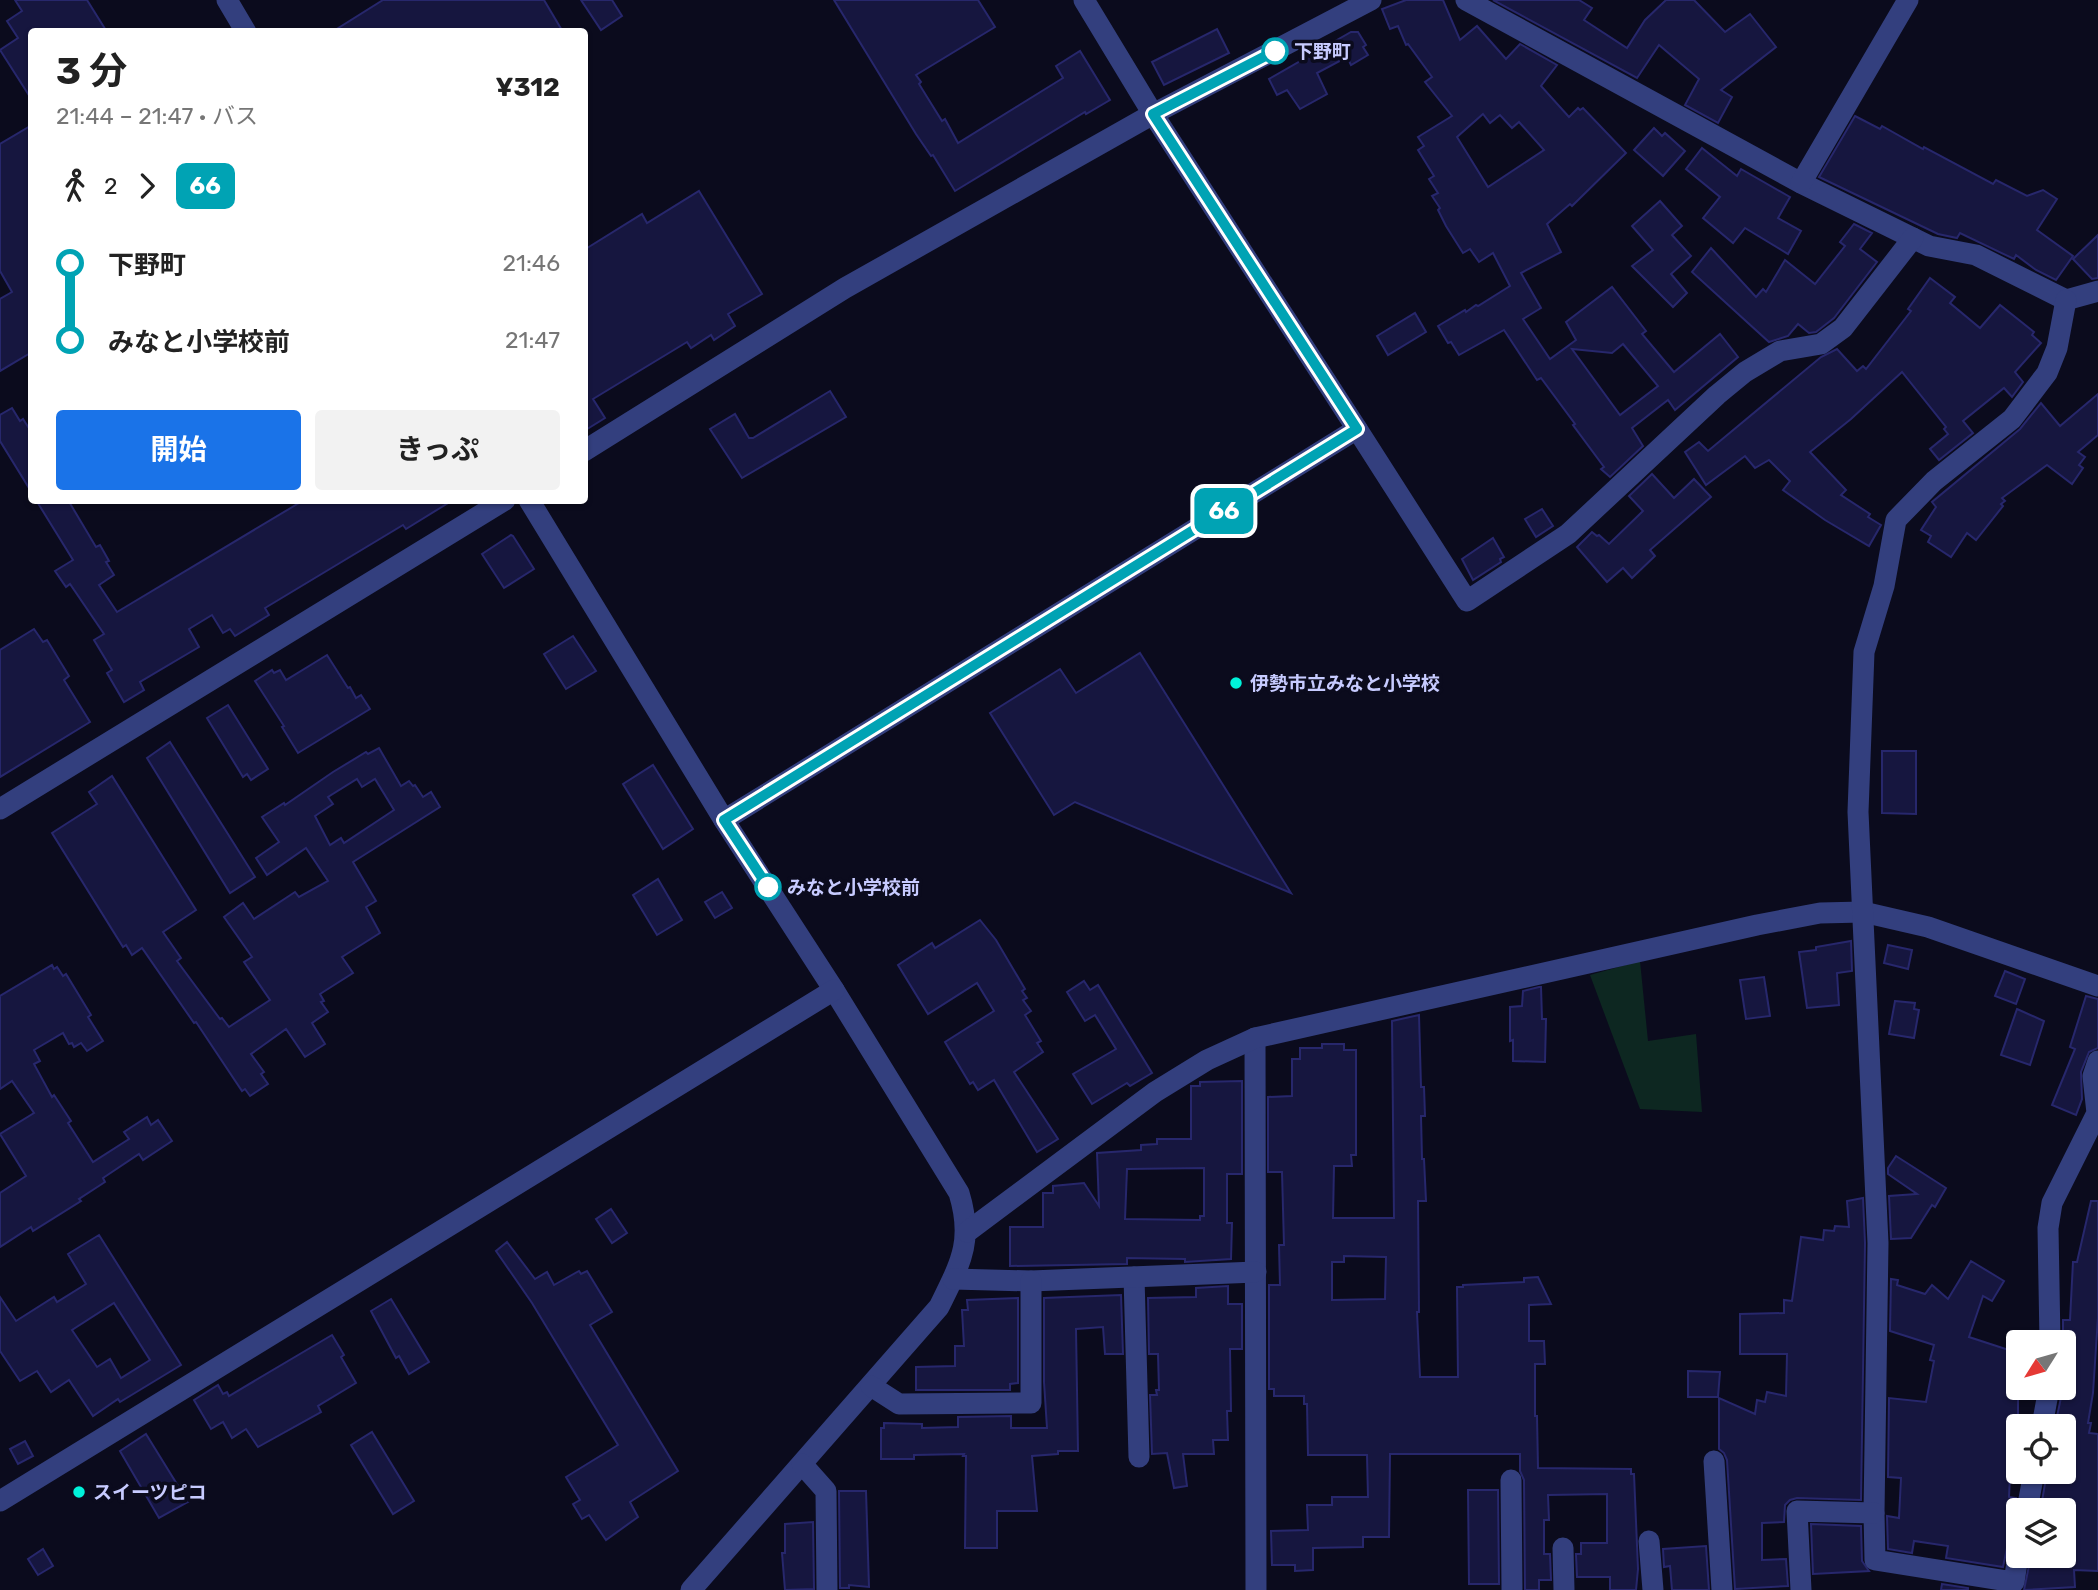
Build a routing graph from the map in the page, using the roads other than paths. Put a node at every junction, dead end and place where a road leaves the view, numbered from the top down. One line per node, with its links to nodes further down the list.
1 (227, 0): 6 (street)
2 (1084, 0): 7 (street)
3 (1371, 0): 7 (street)
4 (1466, 0): 8 (street)
5 (1908, 0): 8 (street)
6 (244, 28)
7 (1153, 114): 12 (street); 13 (street)
8 (1801, 183): 9 (street)
9 (1913, 238): 11 (street); 12 (street)
10 (2098, 291): 11 (street)
11 (2066, 300): 18 (street)
12 (1357, 429): 17 (street)
13 (588, 449)
14 (498, 504): 16 (street)
15 (531, 504): 17 (street)
16 (0, 809)
17 (724, 820): 20 (street)
18 (1863, 912): 19 (street); 21 (street); 35 (street)
19 (2098, 986)
20 (834, 990): 23 (street); 34 (street)
21 (1255, 1038): 23 (street); 24 (street)
22 (2098, 1061): 28 (street)
23 (967, 1232): 26 (street)
24 (1256, 1272): 25 (street); 41 (street)
25 (1134, 1277): 27 (street); 30 (street)
26 (953, 1279): 27 (street); 29 (street)
27 (1031, 1281): 29 (street)
28 (2050, 1330)
29 (871, 1386): 32 (street)
30 (1139, 1457)
31 (1714, 1461): 45 (street)
32 (802, 1464): 39 (street); 40 (street)
33 (1511, 1480): 42 (street)
34 (0, 1501)
35 (1874, 1513): 38 (street); 46 (street)
36 (1649, 1541): 44 (street)
37 (1563, 1548): 43 (street)
38 (2016, 1568)
39 (691, 1590)
40 (827, 1590)
41 (1256, 1590)
42 (1512, 1590)
43 (1564, 1590)
44 (1653, 1590)
45 (1722, 1590)
46 (1801, 1590)

